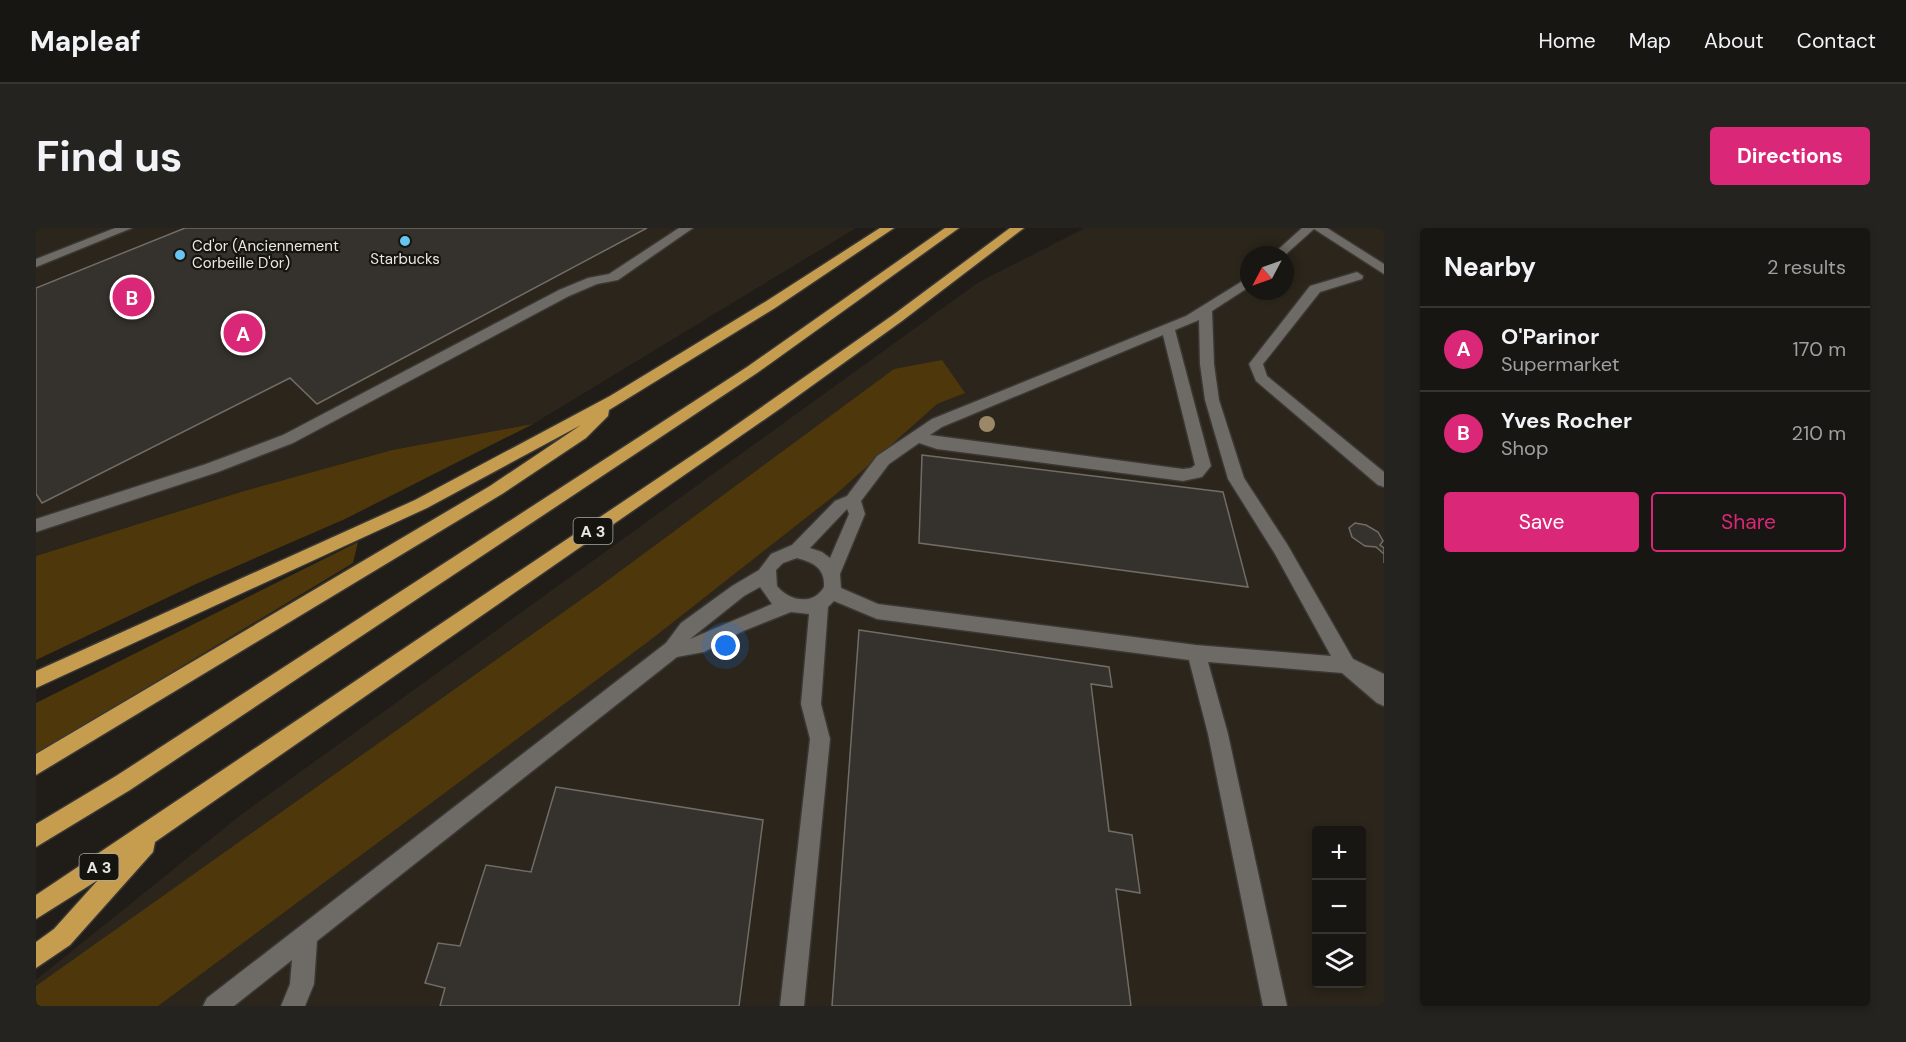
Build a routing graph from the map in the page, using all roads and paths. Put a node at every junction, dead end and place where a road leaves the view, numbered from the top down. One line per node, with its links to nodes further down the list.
1 (126, 228): 9 (street)
2 (687, 228): 19 (street)
3 (888, 228): 15 (highway)
4 (953, 228): 33 (highway)
5 (1018, 228): 32 (highway, A 3)
6 (1309, 228): 8 (street)
7 (1319, 228): 10 (street)
8 (1288, 246)
9 (36, 264)
10 (1384, 270)
11 (1357, 276): 17 (street)
12 (1240, 287): 13 (street)
13 (1205, 311): 14 (street); 27 (street)
14 (1168, 328): 16 (street); 16 (street)
15 (615, 400): 28 (highway); 31 (highway)
16 (917, 436): 18 (street)
17 (1384, 481)
18 (853, 500): 20 (street); 21 (street)
19 (36, 526)
20 (797, 551): 21 (street); 22 (street)
21 (833, 571): 23 (street)
22 (767, 574): 24 (street); 25 (street)
23 (826, 598): 24 (street); 26 (street); 39 (street)
24 (789, 605): 25 (street)
25 (673, 649): 35 (street)
26 (1196, 653): 27 (street); 40 (street)
27 (1346, 665): 29 (street); 30 (street)
28 (36, 680)
29 (1384, 683)
30 (1384, 697)
31 (36, 765)
32 (162, 826): 34 (highway, A 3); 36 (highway)
33 (36, 836)
34 (36, 908)
35 (306, 935): 37 (street); 38 (street)
36 (36, 956)
37 (215, 1006)
38 (293, 1006)
39 (792, 1006)
40 (1275, 1006)

